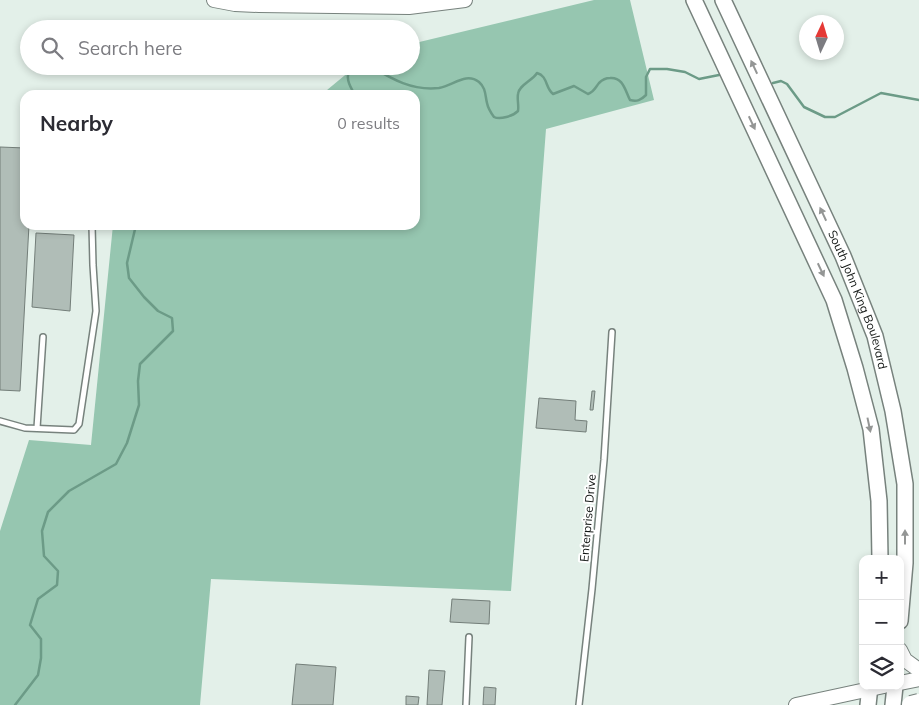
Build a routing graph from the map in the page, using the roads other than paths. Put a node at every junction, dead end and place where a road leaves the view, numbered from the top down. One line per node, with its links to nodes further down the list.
1 (214, 0): 5 (street)
2 (465, 0): 5 (street)
3 (694, 0): 11 (main road, South John King Boulevard, one-way to 11)
4 (722, 0): 12 (main road, South John King Boulevard, one-way to 4)
5 (327, 3)
6 (92, 230): 10 (lane)
7 (612, 332): 24 (lane, Enterprise Drive)
8 (43, 337): 10 (lane)
9 (0, 421): 10 (lane)
10 (37, 428)
11 (880, 555)
12 (902, 600)
13 (469, 637): 23 (lane)
14 (904, 658): 15 (street)
15 (919, 670)
16 (919, 679): 17 (street)
17 (904, 682)
18 (866, 690): 21 (street)
19 (874, 690): 26 (main road)
20 (895, 690): 27 (main road)
21 (826, 703): 25 (street)
22 (918, 703): 28 (highway, bridge)
23 (466, 705)
24 (579, 705)
25 (796, 705)
26 (868, 705)
27 (893, 705)
28 (911, 705)

